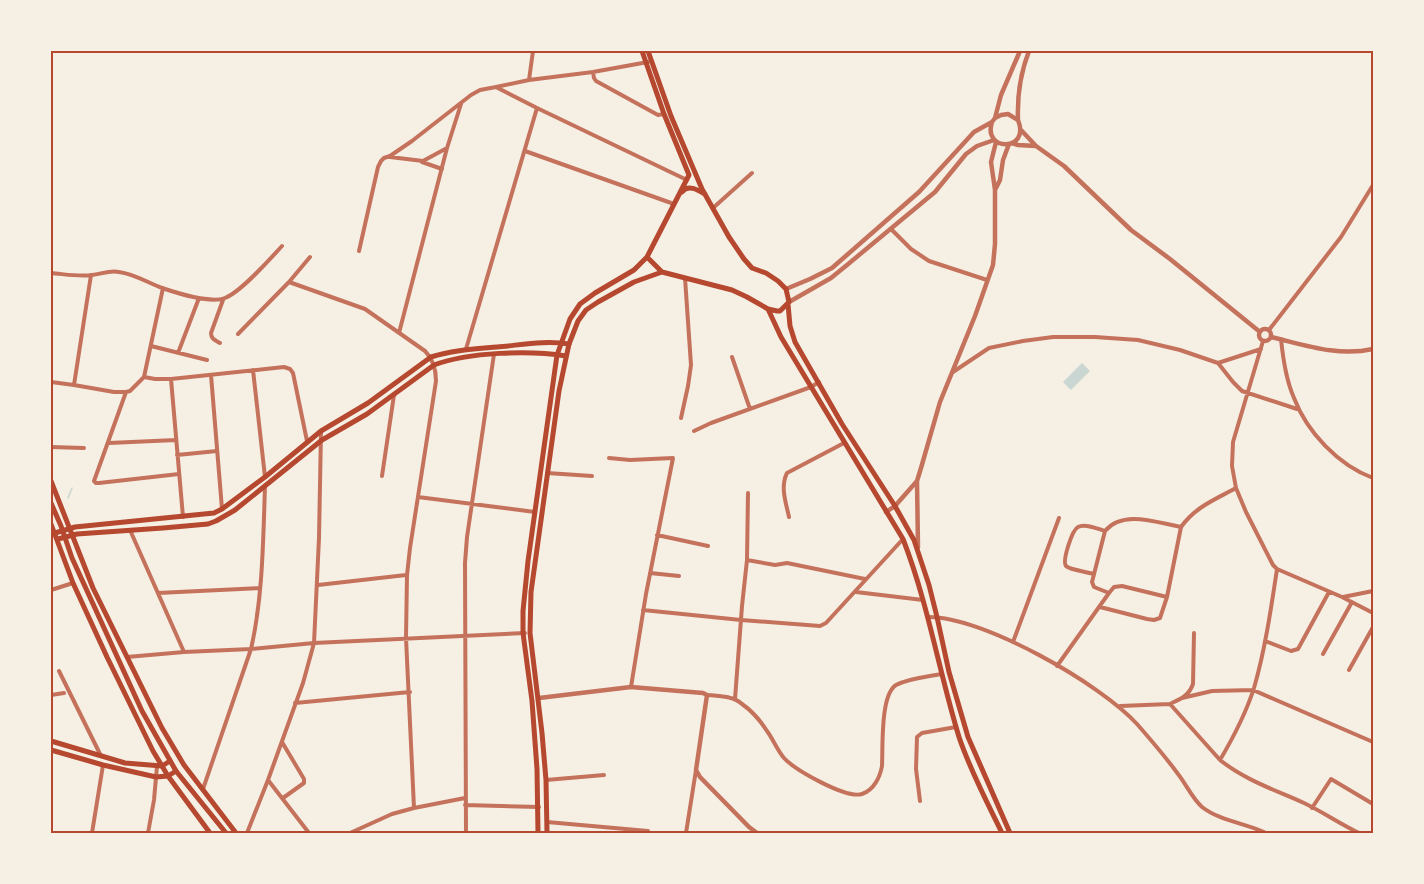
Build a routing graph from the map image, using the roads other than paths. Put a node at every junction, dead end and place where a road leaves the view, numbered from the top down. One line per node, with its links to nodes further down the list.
1 (533, 51): 8 (street)
2 (642, 51): 6 (main road)
3 (648, 51): 6 (main road)
4 (1020, 51): 13 (street)
5 (1029, 51): 14 (street)
6 (649, 62): 7 (street); 12 (main road); 28 (main road)
7 (594, 72): 8 (street); 12 (street)
8 (529, 80): 9 (street)
9 (496, 87): 10 (street); 11 (street)
10 (462, 102): 19 (street); 21 (street)
11 (537, 108): 20 (street); 25 (street)
12 (664, 114): 25 (main road)
13 (994, 120): 14 (street); 16 (street); 44 (street)
14 (1018, 120): 15 (street)
15 (1021, 130): 17 (street); 18 (street)
16 (995, 141): 17 (street); 27 (street); 32 (street)
17 (1011, 144): 18 (street); 27 (street)
18 (1036, 146): 50 (street)
19 (447, 147): 22 (street); 23 (street)
20 (525, 151): 30 (street); 60 (street)
21 (390, 156): 22 (street); 34 (street)
22 (421, 161): 23 (street)
23 (442, 169): 51 (street)
24 (752, 173): 31 (street)
25 (687, 180): 29 (main road)
26 (1373, 185): 49 (street)
27 (995, 190): 41 (street)
28 (705, 194): 29 (main road); 31 (main road)
29 (679, 195): 30 (main road)
30 (675, 204): 36 (main road)
31 (713, 208): 44 (main road)
32 (891, 229): 41 (street); 47 (street)
33 (282, 246): 46 (street)
34 (359, 251)
35 (310, 257): 42 (street)
36 (647, 257): 37 (main road); 56 (main road)
37 (662, 272): 40 (main road); 58 (main road)
38 (51, 273): 39 (street)
39 (91, 275): 43 (street); 79 (street)
40 (685, 278): 48 (main road); 86 (street)
41 (987, 280): 73 (street)
42 (289, 282): 51 (street); 52 (street)
43 (163, 288): 45 (street); 59 (street)
44 (786, 289): 47 (main road)
45 (199, 298): 46 (street); 63 (street)
46 (223, 299): 57 (street)
47 (789, 303): 48 (main road); 78 (main road)
48 (768, 309): 80 (main road)
49 (1269, 330): 50 (street); 53 (street)
50 (1260, 332): 55 (street)
51 (399, 333): 67 (street)
52 (238, 334)
53 (1271, 337): 54 (street); 55 (street)
54 (1281, 339): 62 (street); 85 (street)
55 (1263, 341): 61 (street)
56 (560, 342): 58 (main road); 60 (main road); 65 (main road)
57 (220, 343)
58 (569, 344): 66 (main road)
59 (151, 345): 63 (street); 75 (street)
60 (466, 349): 67 (main road)
61 (1261, 349): 70 (street); 82 (street)
62 (1373, 349)
63 (178, 353): 69 (street)
64 (494, 354): 65 (main road); 71 (main road); 112 (street)
65 (557, 355): 66 (main road); 115 (main road)
66 (566, 356): 99 (main road)
67 (431, 357): 71 (street); 87 (main road)
68 (732, 357): 84 (street)
69 (207, 360)
70 (1218, 363): 73 (street); 82 (street)
71 (434, 365): 83 (main road); 110 (street)
72 (253, 370): 74 (street); 91 (street); 103 (street)
73 (952, 372): 106 (street)
74 (211, 375): 76 (street); 96 (street)
75 (144, 377): 76 (street); 81 (street)
76 (171, 380): 90 (street)
77 (51, 382): 79 (street)
78 (819, 382): 80 (street); 113 (main road)
79 (74, 385): 81 (street)
80 (811, 387): 84 (street); 93 (main road)
81 (126, 392): 92 (street)
82 (1248, 392): 85 (street); 108 (street)
83 (394, 394): 89 (main road); 101 (street)
84 (750, 409): 88 (street)
85 (1298, 409): 104 (street)
86 (681, 417)
87 (321, 431): 89 (street); 91 (main road)
88 (694, 431)
89 (322, 440): 107 (main road); 139 (street)
90 (176, 441): 92 (street); 97 (street)
91 (307, 441): 103 (main road)
92 (109, 443): 100 (street)
93 (844, 443): 116 (main road); 118 (street)
94 (51, 447): 95 (street)
95 (84, 448)
96 (217, 451): 97 (street); 114 (street)
97 (177, 455): 100 (street)
98 (609, 458): 126 (street)
99 (547, 473): 102 (street); 159 (main road)
100 (179, 474): 117 (street)
101 (382, 476)
102 (592, 476)
103 (265, 477): 114 (main road)
104 (1373, 478)
105 (51, 481): 124 (main road)
106 (917, 481): 113 (street); 130 (street)
107 (265, 486): 122 (main road); 140 (street)
108 (1236, 488): 121 (street); 132 (street)
109 (748, 493): 131 (street)
110 (418, 497): 112 (street); 135 (street)
111 (51, 503): 125 (main road)
112 (472, 504): 115 (street); 161 (street)
113 (896, 506): 116 (street); 130 (main road)
114 (222, 509): 117 (main road)
115 (535, 512): 158 (main road)
116 (886, 512): 128 (main road)
117 (183, 517): 124 (main road)
118 (789, 517)
119 (1059, 518): 164 (street)
120 (51, 524): 127 (main road)
121 (1181, 527): 123 (street); 147 (street)
122 (130, 530): 124 (main road); 145 (street)
123 (1105, 531): 134 (street); 134 (street)
124 (72, 532): 125 (main road); 169 (main road)
125 (64, 534): 127 (main road); 193 (main road)
126 (657, 535): 129 (street); 133 (street)
127 (56, 536): 138 (main road)
128 (903, 539): 137 (street); 149 (main road)
129 (708, 546)
130 (918, 549): 155 (main road)
131 (747, 560): 137 (street); 156 (street)
132 (1277, 569): 144 (street); 163 (street)
133 (650, 573): 136 (street); 152 (street)
134 (1094, 574): 146 (street)
135 (407, 575): 139 (street); 162 (street)
136 (678, 576)
137 (866, 579): 143 (street)
138 (73, 583): 141 (street); 195 (main road)
139 (318, 585): 165 (street)
140 (260, 588): 145 (street); 166 (street)
141 (51, 590)
142 (1373, 591): 148 (street)
143 (855, 592): 149 (street); 156 (street)
144 (1329, 592): 148 (street); 163 (street)
145 (158, 593): 167 (street)
146 (1108, 593): 147 (street); 151 (street)
147 (1167, 597): 151 (street)
148 (1342, 597): 150 (street)
149 (923, 600): 154 (main road)
150 (1352, 602): 153 (street); 168 (street)
151 (1100, 607): 170 (street)
152 (643, 610): 156 (street); 174 (street)
153 (1373, 613)
154 (927, 617): 155 (street); 173 (main road)
155 (937, 617): 164 (street); 229 (main road)
156 (741, 620): 182 (street)
157 (1373, 627): 171 (street)
158 (523, 633): 159 (street); 161 (street); 209 (main road)
159 (530, 633): 180 (main road)
160 (1194, 633): 181 (street)
161 (465, 636): 162 (street); 205 (street)
162 (406, 638): 165 (street); 176 (street)
163 (1265, 641): 175 (street)
164 (1013, 642): 170 (street)
165 (314, 643): 166 (street); 183 (street)
166 (251, 649): 167 (street); 203 (street)
167 (184, 651): 169 (street)
168 (1323, 654)
169 (127, 657): 203 (main road)
170 (1057, 666): 185 (street)
171 (1349, 670)
172 (59, 671): 191 (street)
173 (941, 674): 182 (street); 186 (main road)
174 (631, 687): 179 (street); 180 (street)
175 (1253, 690): 181 (street); 189 (street); 192 (street)
176 (410, 692): 183 (street); 210 (street)
177 (64, 693): 178 (street)
178 (51, 695)
179 (707, 695): 182 (street); 196 (street)
180 (539, 698): 202 (main road)
181 (1182, 698): 184 (street)
182 (735, 699)
183 (295, 703): 188 (street)
184 (1170, 704): 185 (street); 192 (street)
185 (1120, 706): 230 (street)
186 (956, 727): 206 (street); 228 (main road)
187 (51, 741): 191 (main road)
188 (282, 742): 201 (street); 204 (street)
189 (1373, 742)
190 (51, 750): 194 (main road)
191 (101, 756): 195 (main road)
192 (1220, 760): 211 (street)
193 (170, 761): 195 (main road); 197 (main road)
194 (103, 765): 200 (main road); 216 (street)
195 (159, 766): 199 (main road); 200 (street)
196 (696, 770): 226 (street); 227 (street)
197 (176, 771): 199 (main road); 218 (main road)
198 (604, 775): 202 (street)
199 (168, 776): 200 (main road); 215 (main road)
200 (156, 777): 217 (street)
201 (268, 780): 204 (street); 220 (street)
202 (546, 780): 212 (main road)
203 (202, 789): 219 (main road)
204 (283, 798): 221 (street)
205 (465, 798): 208 (street); 210 (street)
206 (920, 801)
207 (1373, 804): 211 (street)
208 (465, 805): 209 (street); 223 (street)
209 (539, 807): 224 (main road)
210 (414, 808): 222 (street)
211 (1312, 808): 231 (street)
212 (547, 822): 213 (street); 225 (main road)
213 (620, 830): 214 (street)
214 (648, 831)
215 (209, 832)
216 (92, 833)
217 (148, 833)
218 (225, 833)
219 (236, 833)
220 (247, 833)
221 (309, 833)
222 (350, 833)
223 (466, 833)
224 (538, 833)
225 (547, 833)
226 (686, 833)
227 (757, 833)
228 (1002, 833)
229 (1010, 833)
230 (1266, 833)
231 (1359, 833)

